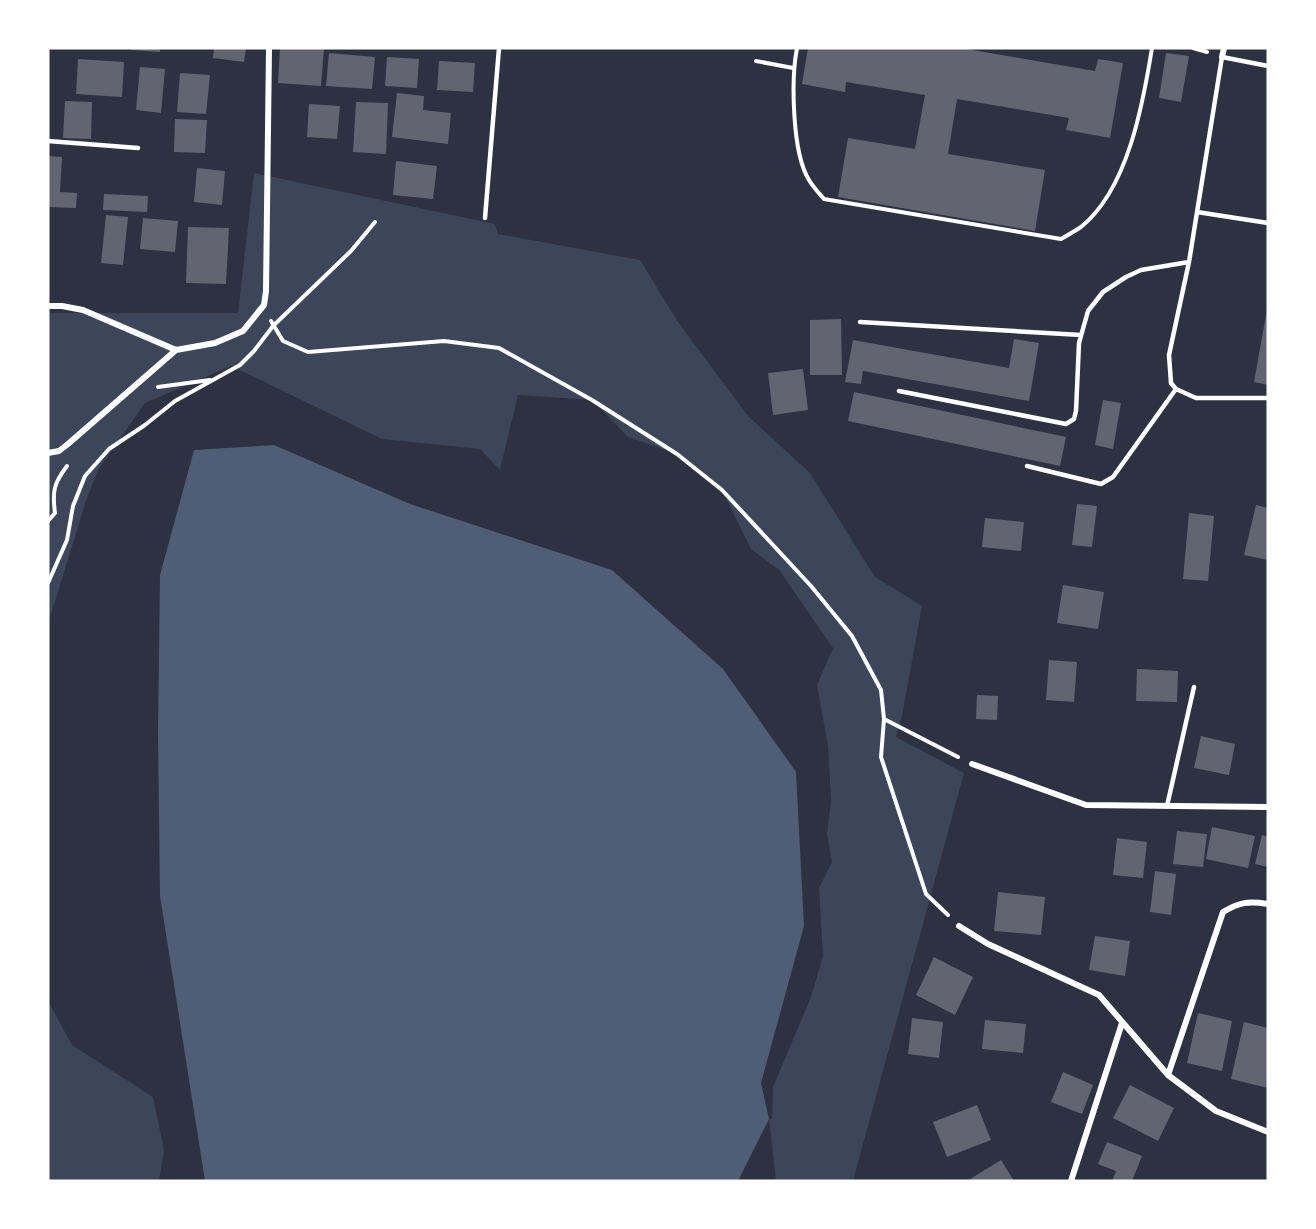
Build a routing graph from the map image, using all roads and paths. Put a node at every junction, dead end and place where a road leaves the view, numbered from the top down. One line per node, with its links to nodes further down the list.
1 (269, 48): 17 (street)
2 (499, 48): 13 (lane)
3 (797, 48): 9 (path)
4 (1152, 48): 9 (path)
5 (1224, 48): 6 (street)
6 (1222, 57): 8 (lane); 12 (lane)
7 (756, 61): 9 (path)
8 (1268, 66)
9 (793, 68)
10 (48, 141): 11 (lane)
11 (138, 148)
12 (1197, 212): 15 (lane); 16 (lane)
13 (485, 218)
14 (375, 222): 20 (path)
15 (1268, 223)
16 (1189, 262): 21 (lane); 25 (lane)
17 (264, 305): 20 (path); 22 (street)
18 (48, 306): 22 (street)
19 (860, 322): 21 (lane)
20 (273, 326): 23 (path); 34 (path)
21 (1081, 335): 26 (lane)
22 (176, 350): 28 (street)
23 (214, 379): 24 (path); 32 (path)
24 (157, 387)
25 (1176, 389): 27 (lane); 30 (lane)
26 (899, 391)
27 (1268, 398)
28 (48, 453)
29 (73, 458): 31 (path)
30 (1027, 466)
31 (48, 521)
32 (48, 583)
33 (1194, 687): 36 (lane)
34 (884, 718): 35 (path); 39 (path)
35 (972, 764): 36 (street)
36 (1167, 806): 37 (street)
37 (1268, 807)
38 (1268, 904): 41 (street)
39 (959, 926): 40 (street)
40 (1122, 1023): 41 (street); 43 (street)
41 (1168, 1075): 42 (street)
42 (1268, 1132)
43 (1071, 1181)

